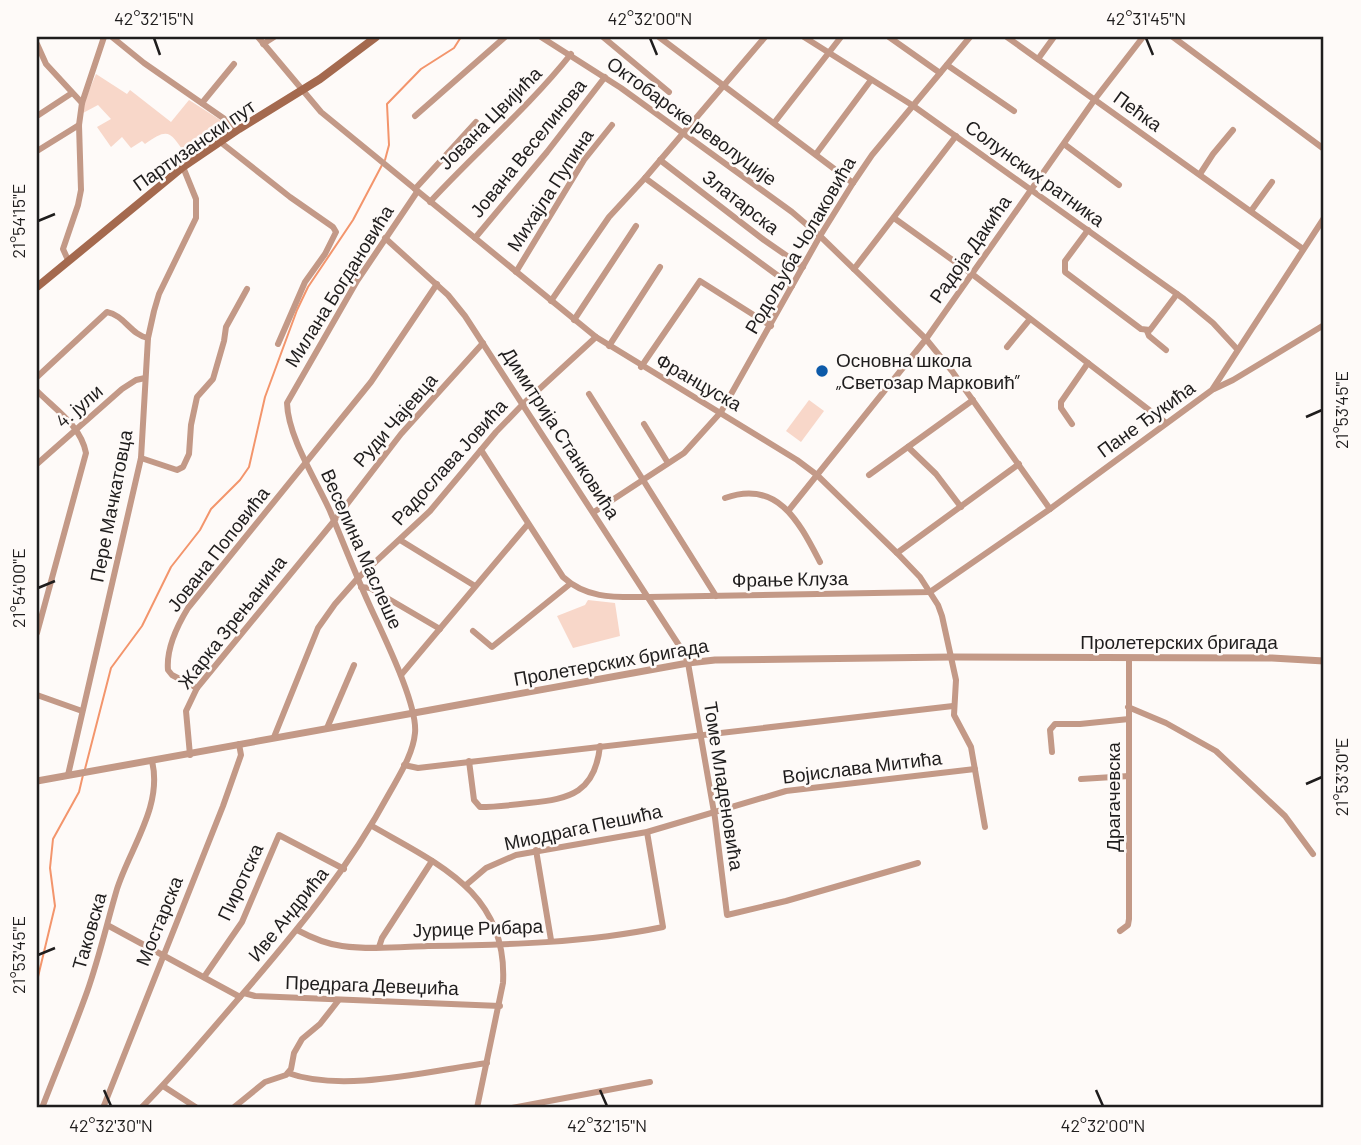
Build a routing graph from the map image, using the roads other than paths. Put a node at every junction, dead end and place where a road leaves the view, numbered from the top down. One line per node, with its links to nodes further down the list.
1 (104, 37): 36 (street)
2 (112, 37): 37 (street)
3 (258, 37): 20 (street)
4 (274, 37): 20 (street)
5 (376, 37): 32 (main road, Партизански пут)
6 (505, 37): 41 (street)
7 (541, 37): 22 (street, Октобарске револуције)
8 (603, 37): 33 (street)
9 (659, 37): 31 (street)
10 (765, 37): 31 (street)
11 (804, 37): 21 (street, Солунских ратника)
12 (841, 37): 21 (street)
13 (889, 37): 28 (street)
14 (970, 37): 26 (street, Родољуба Чолаковића)
15 (1007, 37): 23 (street, Пећка)
16 (1054, 37): 23 (street)
17 (1143, 37): 35 (street, Радоја Дакића)
18 (1173, 37): 52 (street)
19 (37, 44): 24 (street)
20 (263, 44): 32 (street)
21 (829, 53): 30 (street, Солунских ратника); 43 (street)
22 (570, 54): 29 (street, Октобарске револуције); 64 (street, Јована Цвијића)
23 (1038, 59): 35 (street, Пећка)
24 (46, 64): 27 (street); 34 (street)
25 (234, 64): 37 (street)
26 (947, 65): 28 (street, Родољуба Чолаковића); 39 (street)
27 (37, 67)
28 (940, 73): 38 (street, Родољуба Чолаковића)
29 (605, 77): 48 (street, Октобарске револуције); 72 (street, Јована Веселинова)
30 (871, 80): 38 (street, Солунских ратника); 54 (street)
31 (723, 86): 43 (street); 48 (street)
32 (303, 91): 46 (main road, Партизански пут); 63 (street, Француска)
33 (669, 92)
34 (72, 93): 36 (street); 40 (street)
35 (1095, 99): 51 (street, Радоја Дакића); 57 (street, Пећка)
36 (82, 103): 44 (street)
37 (202, 103): 46 (street)
38 (912, 105): 49 (street, Солунских ратника); 60 (street, Родољуба Чолаковића)
39 (1014, 111)
40 (37, 116)
41 (415, 116)
42 (476, 122): 63 (street, Јована Цвијића)
43 (774, 123): 54 (street)
44 (79, 125): 53 (street); 74 (street)
45 (612, 125): 78 (street, Михајла Пупина)
46 (239, 128): 50 (main road, Партизански пут)
47 (1233, 130): 57 (street)
48 (682, 132): 55 (street); 70 (street, Октобарске револуције)
49 (956, 136): 62 (street, Солунских ратника); 66 (street)
50 (219, 141): 56 (main road, Партизански пут); 95 (street)
51 (1064, 144): 61 (street); 62 (street, Радоја Дакића)
52 (1324, 149)
53 (37, 151)
54 (816, 154): 60 (street)
55 (660, 160): 58 (street); 76 (street, Златарска)
56 (183, 167): 74 (main road, Партизански пут); 92 (street, Пере Мачкатовца)
57 (1200, 174): 65 (street, Пећка)
58 (645, 178): 81 (street); 85 (street)
59 (1272, 182): 65 (street)
60 (853, 183): 70 (street, Родољуба Чолаковића)
61 (1119, 185)
62 (1032, 189): 69 (street, Солунских ратника); 79 (street, Радоја Дакића)
63 (416, 190): 64 (street, Француска); 71 (street, Милана Богдановића)
64 (430, 202): 72 (street, Француска)
65 (1251, 211): 73 (street, Пећка)
66 (894, 218): 77 (street); 79 (street)
67 (1324, 218): 73 (street, Пане Ђукића)
68 (636, 226): 87 (street)
69 (1087, 230): 84 (street, Солунских ратника); 90 (street)
70 (820, 236): 76 (street, Родољуба Чолаковића); 77 (street, Октобарске револуције)
71 (385, 238): 80 (street, Димитрија Станковића); 109 (street, Милана Богдановића)
72 (475, 238): 78 (street, Француска)
73 (1303, 249): 98 (street, Пане Ђукића)
74 (68, 260): 82 (main road, Партизански пут)
75 (660, 267): 96 (street)
76 (803, 267): 81 (street, Родољуба Чолаковића)
77 (854, 269): 93 (street, Октобарске револуције)
78 (516, 272): 85 (street, Француска)
79 (972, 274): 86 (street); 93 (street, Радоја Дакића)
80 (437, 284): 94 (street, Димитрија Станковића); 120 (street)
81 (792, 286): 89 (street, Родољуба Чолаковића)
82 (37, 287)
83 (247, 289): 119 (street)
84 (1177, 294): 90 (street); 98 (street, Солунских ратника)
85 (551, 301): 87 (street, Француска)
86 (1030, 319): 97 (street); 100 (street)
87 (574, 320): 91 (street, Француска)
88 (1324, 325): 105 (street)
89 (771, 326): 101 (street); 112 (street, Родољуба Чолаковића)
90 (1147, 331): 99 (street)
91 (596, 337): 96 (street, Француска); 111 (street, Радослава Јовића)
92 (148, 338): 103 (street); 104 (street, Пере Мачкатовца)
93 (926, 339): 110 (street); 124 (street, Радоја Дакића)
94 (483, 343): 111 (street, Димитрија Станковића); 132 (street, Руди Чајевца)
95 (278, 344)
96 (609, 346): 101 (street, Француска)
97 (1007, 346)
98 (1237, 349): 102 (street, Пане Ђукића)
99 (1166, 350)
100 (1088, 363): 113 (street); 115 (street)
101 (641, 367): 112 (street, Француска)
102 (1222, 373): 105 (street); 106 (street, Пане Ђукића)
103 (37, 377)
104 (145, 378): 116 (street, 4. јули); 119 (street, Пере Мачкатовца)
105 (1227, 383): 106 (street)
106 (1212, 390): 113 (street, Пане Ђукића)
107 (37, 391): 116 (street)
108 (589, 394): 126 (street)
109 (288, 398): 120 (street, Веселина Маслеше)
110 (974, 400): 117 (street); 123 (street)
111 (523, 404): 118 (street, Радослава Јовића); 131 (street, Димитрија Станковића)
112 (721, 412): 121 (street, Родољуба Чолаковића); 124 (street, Француска)
113 (1166, 423): 129 (street, Пане Ђукића)
114 (644, 424): 121 (street)
115 (1072, 424)
116 (76, 429): 122 (street, 4. јули); 146 (street)
117 (908, 447): 125 (street); 128 (street)
118 (481, 450): 133 (street); 134 (street, Радослава Јовића)
119 (141, 458): 157 (street, Пере Мачкатовца)
120 (306, 462): 132 (street, Веселина Маслеше); 153 (street, Јована Поповића)
121 (668, 463): 126 (street, Родољуба Чолаковића)
122 (37, 464)
123 (1019, 464): 128 (street); 129 (street)
124 (817, 475): 130 (street, Радоја Дакића); 135 (street, Француска)
125 (869, 475)
126 (645, 479): 131 (street, Родољуба Чолаковића); 142 (street)
127 (724, 498): 130 (street)
128 (961, 507): 135 (street)
129 (1050, 509): 141 (street, Пане Ђукића)
130 (789, 510): 136 (street)
131 (594, 513): 143 (street, Димитрија Станковића)
132 (334, 521): 137 (street, Веселина Маслеше); 153 (street, Жарка Зрењанина)
133 (528, 524): 138 (street); 139 (street)
134 (400, 540): 137 (street, Радослава Јовића); 139 (street)
135 (897, 553): 141 (street, Француска)
136 (820, 562)
137 (358, 579): 140 (street, Веселина Маслеше); 162 (street, Радослава Јовића)
138 (570, 584): 143 (street, Фрање Клуза); 145 (street)
139 (475, 586): 144 (street)
140 (361, 587): 144 (street); 152 (street, Веселина Маслеше)
141 (930, 592): 142 (street, Фрање Клуза); 147 (street, Француска)
142 (716, 596): 143 (street, Фрање Клуза)
143 (649, 597): 150 (street, Димитрија Станковића)
144 (440, 629): 152 (street)
145 (473, 631)
146 (37, 633)
147 (952, 657): 148 (street, Пролетерских бригада); 150 (street, Пролетерских бригада); 155 (street, Француска)
148 (1129, 659): 149 (street, Пролетерских бригада); 156 (street, Драгачевска)
149 (1324, 661)
150 (688, 663): 158 (street, Пролетерских бригада); 161 (street, Томе Младеновића)
151 (354, 665): 160 (street)
152 (401, 675): 158 (street, Веселина Маслеше)
153 (197, 688): 166 (street, Жарка Зрењанина)
154 (37, 695): 157 (street)
155 (953, 706): 161 (street); 170 (street)
156 (1128, 707): 159 (street, Драгачевска); 180 (street)
157 (82, 711): 171 (street, Пере Мачкатовца)
158 (412, 713): 160 (street, Пролетерских бригада); 169 (street, Иве Андрића)
159 (1129, 719): 165 (street); 172 (street, Драгачевска)
160 (327, 728): 162 (street, Пролетерских бригада)
161 (701, 734): 164 (street); 175 (street, Томе Младеновића)
162 (274, 737): 163 (street, Пролетерских бригада)
163 (239, 744): 166 (street, Пролетерских бригада); 191 (street, Мостарска)
164 (600, 746): 168 (street); 168 (street)
165 (1052, 752)
166 (190, 755): 167 (street, Пролетерских бригада)
167 (152, 761): 171 (street, Пролетерских бригада); 185 (street, Таковска)
168 (468, 761): 169 (street)
169 (404, 765): 176 (street, Иве Андрића)
170 (975, 769): 175 (street, Војислава Митића); 177 (street)
171 (71, 774): 174 (street, Пролетерских бригада)
172 (1129, 776): 173 (street); 187 (street, Драгачевска)
173 (1081, 779)
174 (37, 780)
175 (714, 813): 178 (street, Миодрага Пешића); 182 (street, Томе Младеновића)
176 (372, 825): 181 (street); 183 (street, Иве Андрића)
177 (985, 827)
178 (647, 832): 179 (street, Миодрага Пешића); 188 (street, Јурице Рибара)
179 (536, 850): 184 (street, Миодрага Пешића); 188 (street)
180 (1312, 854)
181 (432, 861): 184 (street); 190 (street)
182 (918, 863)
183 (344, 869): 186 (street, Иве Андрића); 192 (street, Пиротска)
184 (466, 885): 189 (street)
185 (109, 926): 191 (street); 200 (street, Таковска)
186 (297, 930): 190 (street, Јурице Рибара); 193 (street, Иве Андрића)
187 (1120, 931)
188 (551, 940): 189 (street, Јурице Рибара)
189 (500, 945): 190 (street, Јурице Рибара); 195 (street)
190 (379, 947)
191 (162, 955): 192 (street); 201 (street, Мостарска)
192 (204, 977): 193 (street)
193 (242, 995): 194 (street, Предрага Девеџића); 199 (street, Иве Андрића)
194 (338, 1001): 195 (street, Предрага Девеџића); 197 (street)
195 (500, 1006): 196 (street)
196 (487, 1063): 197 (street); 205 (street)
197 (288, 1073): 204 (street)
198 (650, 1082): 206 (street)
199 (163, 1087): 202 (street, Иве Андрића); 203 (street)
200 (42, 1108)
201 (103, 1108)
202 (141, 1108)
203 (197, 1108)
204 (233, 1108)
205 (477, 1108)
206 (512, 1108)

